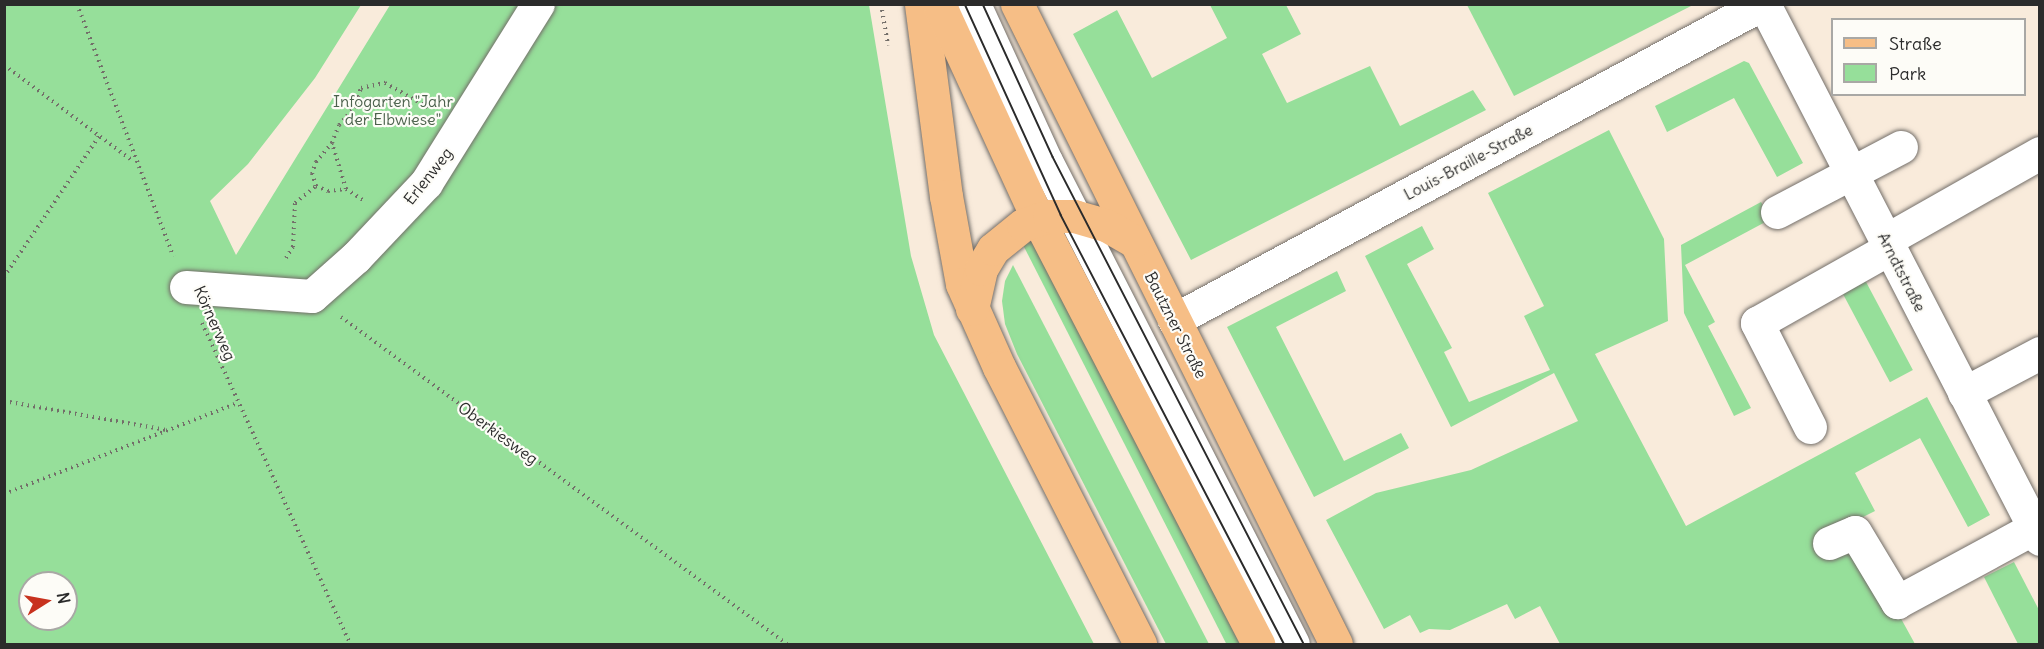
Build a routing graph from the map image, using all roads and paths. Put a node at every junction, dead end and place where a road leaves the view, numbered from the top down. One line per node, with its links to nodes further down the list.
1 (77, 4): 14 (path, Körnerweg)
2 (538, 4): 9 (street, Erlenweg)
3 (921, 4): 26 (main road)
4 (939, 4): 19 (main road)
5 (974, 4): 18 (street)
6 (1017, 4): 20 (main road, Bautzner Straße)
7 (1763, 4): 15 (street, Arndtstraße); 27 (street, Louis-Braille-Straße)
8 (4, 65): 10 (path)
9 (464, 128): 11 (path); 25 (street, Erlenweg)
10 (99, 136): 14 (path); 22 (path)
11 (332, 143): 16 (path); 16 (path)
12 (1901, 147): 15 (street)
13 (2040, 153): 21 (street)
14 (134, 162): 23 (path, Körnerweg)
15 (1851, 173): 17 (street); 21 (street, Arndtstraße)
16 (316, 186): 24 (path)
17 (1777, 212)
18 (1074, 216): 19 (main road); 20 (main road); 41 (street)
19 (1038, 219): 26 (main road); 40 (main road)
20 (1134, 241): 27 (main road, Bautzner Straße)
21 (1888, 244): 29 (street, Arndtstraße); 32 (street)
22 (4, 277)
23 (186, 287): 24 (street); 31 (path, Körnerweg)
24 (264, 291): 25 (street)
25 (312, 296): 38 (path, Oberkiesweg)
26 (972, 309): 39 (main road)
27 (1174, 320): 42 (main road, Bautzner Straße)
28 (2040, 353): 29 (street)
29 (1964, 393): 35 (street, Arndtstraße)
30 (4, 401): 33 (path)
31 (238, 404): 33 (path); 37 (path, Körnerweg)
32 (1810, 427)
33 (167, 430): 34 (path)
34 (4, 494)
35 (2037, 533): 36 (street)
36 (1829, 543)
37 (350, 645)
38 (787, 645)
39 (1140, 645)
40 (1258, 645)
41 (1293, 645)
42 (1336, 645)

